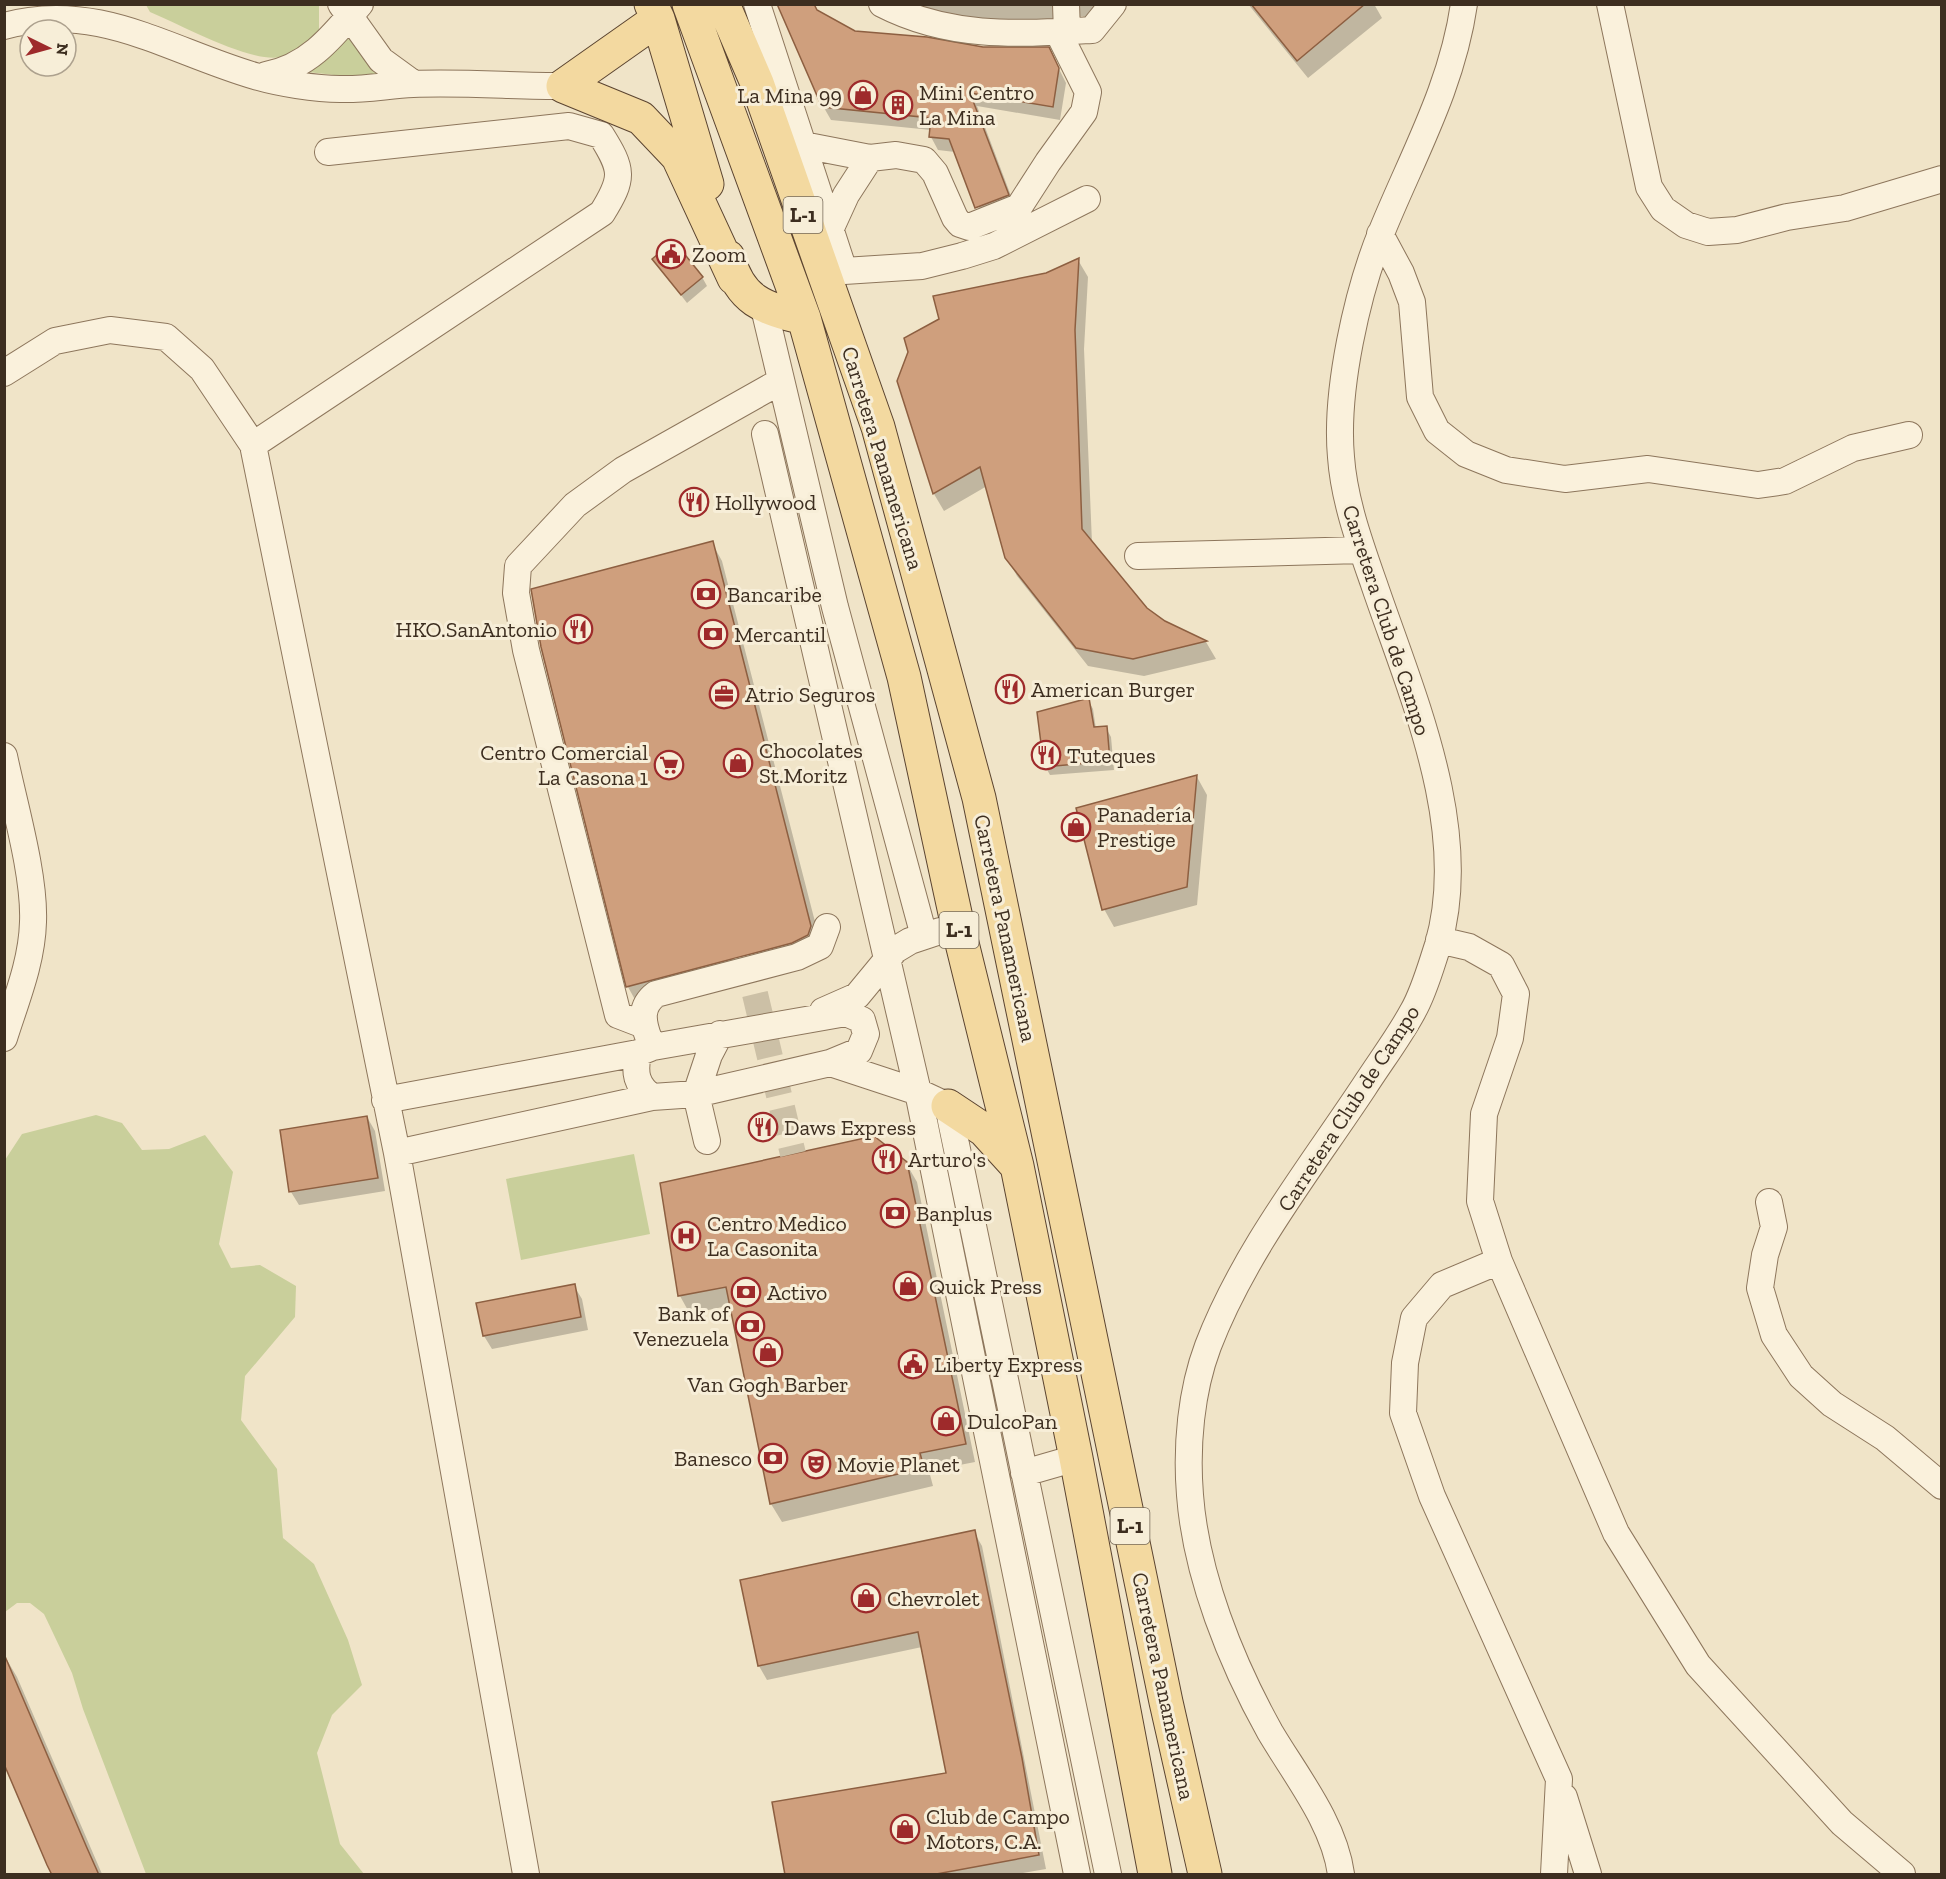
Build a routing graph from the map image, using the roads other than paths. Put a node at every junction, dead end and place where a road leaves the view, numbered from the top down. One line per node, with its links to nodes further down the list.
1 (129, 4): 14 (street)
2 (689, 4): 28 (main road, Carretera Panamericana / L-1)
3 (723, 4): 31 (main road, Carretera Panamericana / L-1)
4 (757, 4): 18 (street)
5 (882, 4): 13 (street)
6 (1066, 4): 13 (street)
7 (1113, 4): 13 (street)
8 (1464, 4): 24 (street, Carretera Club de Campo)
9 (1610, 4): 21 (street)
10 (350, 9): 15 (street); 16 (street)
11 (655, 12): 17 (main road); 26 (main road)
12 (4, 26): 14 (street)
13 (1063, 32): 20 (street)
14 (152, 33): 15 (street)
15 (257, 77): 16 (street)
16 (414, 84): 17 (street)
17 (563, 86): 26 (main road)
18 (802, 145): 20 (street); 23 (street)
19 (328, 152): 34 (street)
20 (870, 158): 23 (street)
21 (1941, 179)
22 (1087, 199): 25 (street)
23 (830, 230): 25 (street)
24 (1380, 234): 33 (street); 35 (street, Carretera Club de Campo)
25 (844, 271): 31 (main road)
26 (734, 278): 27 (main road)
27 (764, 308): 28 (main road); 30 (street)
28 (804, 318): 39 (main road, Carretera Panamericana / L-1)
29 (4, 373): 34 (street)
30 (781, 381): 40 (street); 46 (street)
31 (878, 427): 66 (main road, Carretera Panamericana / L-1)
32 (765, 434): 42 (street)
33 (1909, 435)
34 (253, 445): 51 (street)
35 (1362, 550): 36 (street); 41 (street, Carretera Club de Campo)
36 (1138, 556)
37 (4, 756): 45 (street)
38 (827, 927): 46 (street)
39 (958, 927): 40 (street); 55 (main road, Carretera Panamericana / L-1)
40 (924, 936): 42 (street)
41 (1439, 940): 57 (street); 67 (street, Carretera Club de Campo)
42 (886, 960): 43 (street); 48 (street)
43 (808, 1018): 44 (street); 47 (street)
44 (720, 1034): 46 (street); 49 (street)
45 (4, 1038)
46 (645, 1042): 50 (street); 51 (street)
47 (830, 1063): 48 (street); 49 (street)
48 (918, 1092): 52 (street); 63 (street)
49 (696, 1094): 50 (street); 53 (street)
50 (652, 1097): 54 (street)
51 (386, 1100): 54 (street)
52 (948, 1106): 55 (main road); 59 (street)
53 (707, 1142)
54 (397, 1153): 62 (street)
55 (1017, 1166): 58 (main road, Carretera Panamericana / L-1)
56 (1769, 1202): 60 (street)
57 (1499, 1261): 61 (street); 70 (street)
58 (1076, 1458): 59 (street); 65 (main road, Carretera Panamericana / L-1)
59 (1024, 1473): 64 (street)
60 (1941, 1486)
61 (1559, 1779): 68 (street); 69 (street)
62 (526, 1875)
63 (1077, 1875)
64 (1108, 1875)
65 (1155, 1875)
66 (1205, 1875)
67 (1341, 1875)
68 (1554, 1875)
69 (1588, 1875)
70 (1902, 1875)

